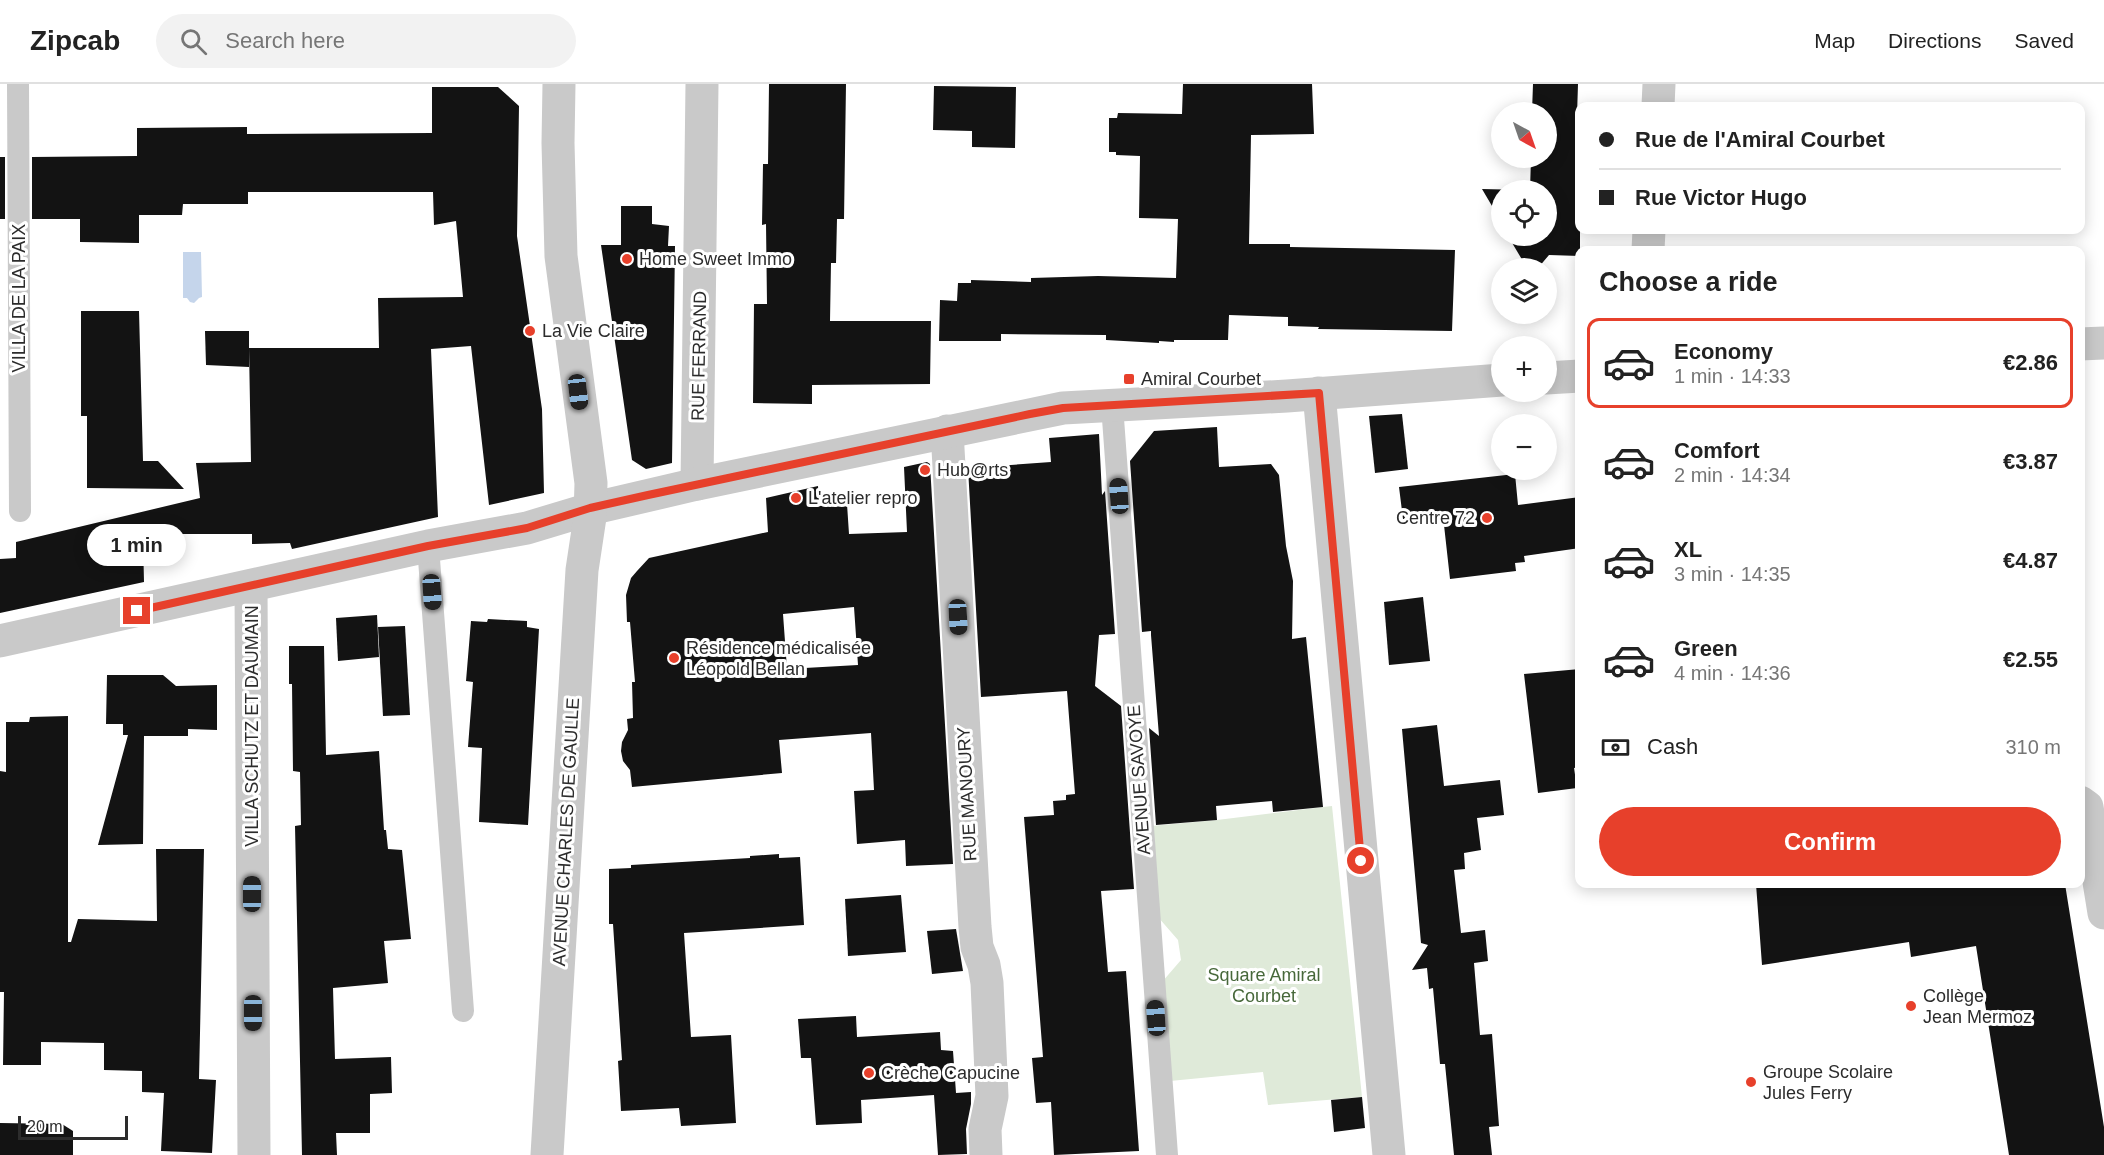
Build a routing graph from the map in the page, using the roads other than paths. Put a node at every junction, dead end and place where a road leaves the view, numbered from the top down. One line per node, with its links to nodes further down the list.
1 (18, 84): 14 (lane, VILLA DE LA PAIX)
2 (559, 84): 13 (street, AVENUE CHARLES DE GAULLE)
3 (702, 84): 12 (street, RUE FERRAND)
4 (1659, 84): 5 (street)
5 (1658, 102)
6 (2104, 343): 7 (street)
7 (2085, 345)
8 (1491, 381): 9 (street)
9 (1319, 393): 10 (street); 25 (street)
10 (1112, 405): 11 (street); 24 (lane, AVENUE SAVOYE)
11 (947, 431): 12 (street); 23 (street, RUE MANOURY)
12 (697, 484): 13 (street)
13 (590, 508): 15 (street); 22 (street, AVENUE CHARLES DE GAULLE)
14 (20, 511)
15 (428, 546): 16 (street); 20 (lane)
16 (251, 586): 17 (street); 21 (street, VILLA SCHUTZ ET DAUMAIN)
17 (0, 641)
18 (2085, 806): 19 (street)
19 (2104, 913)
20 (463, 1011)
21 (254, 1155)
22 (547, 1155)
23 (987, 1155)
24 (1167, 1155)
25 (1389, 1155)

